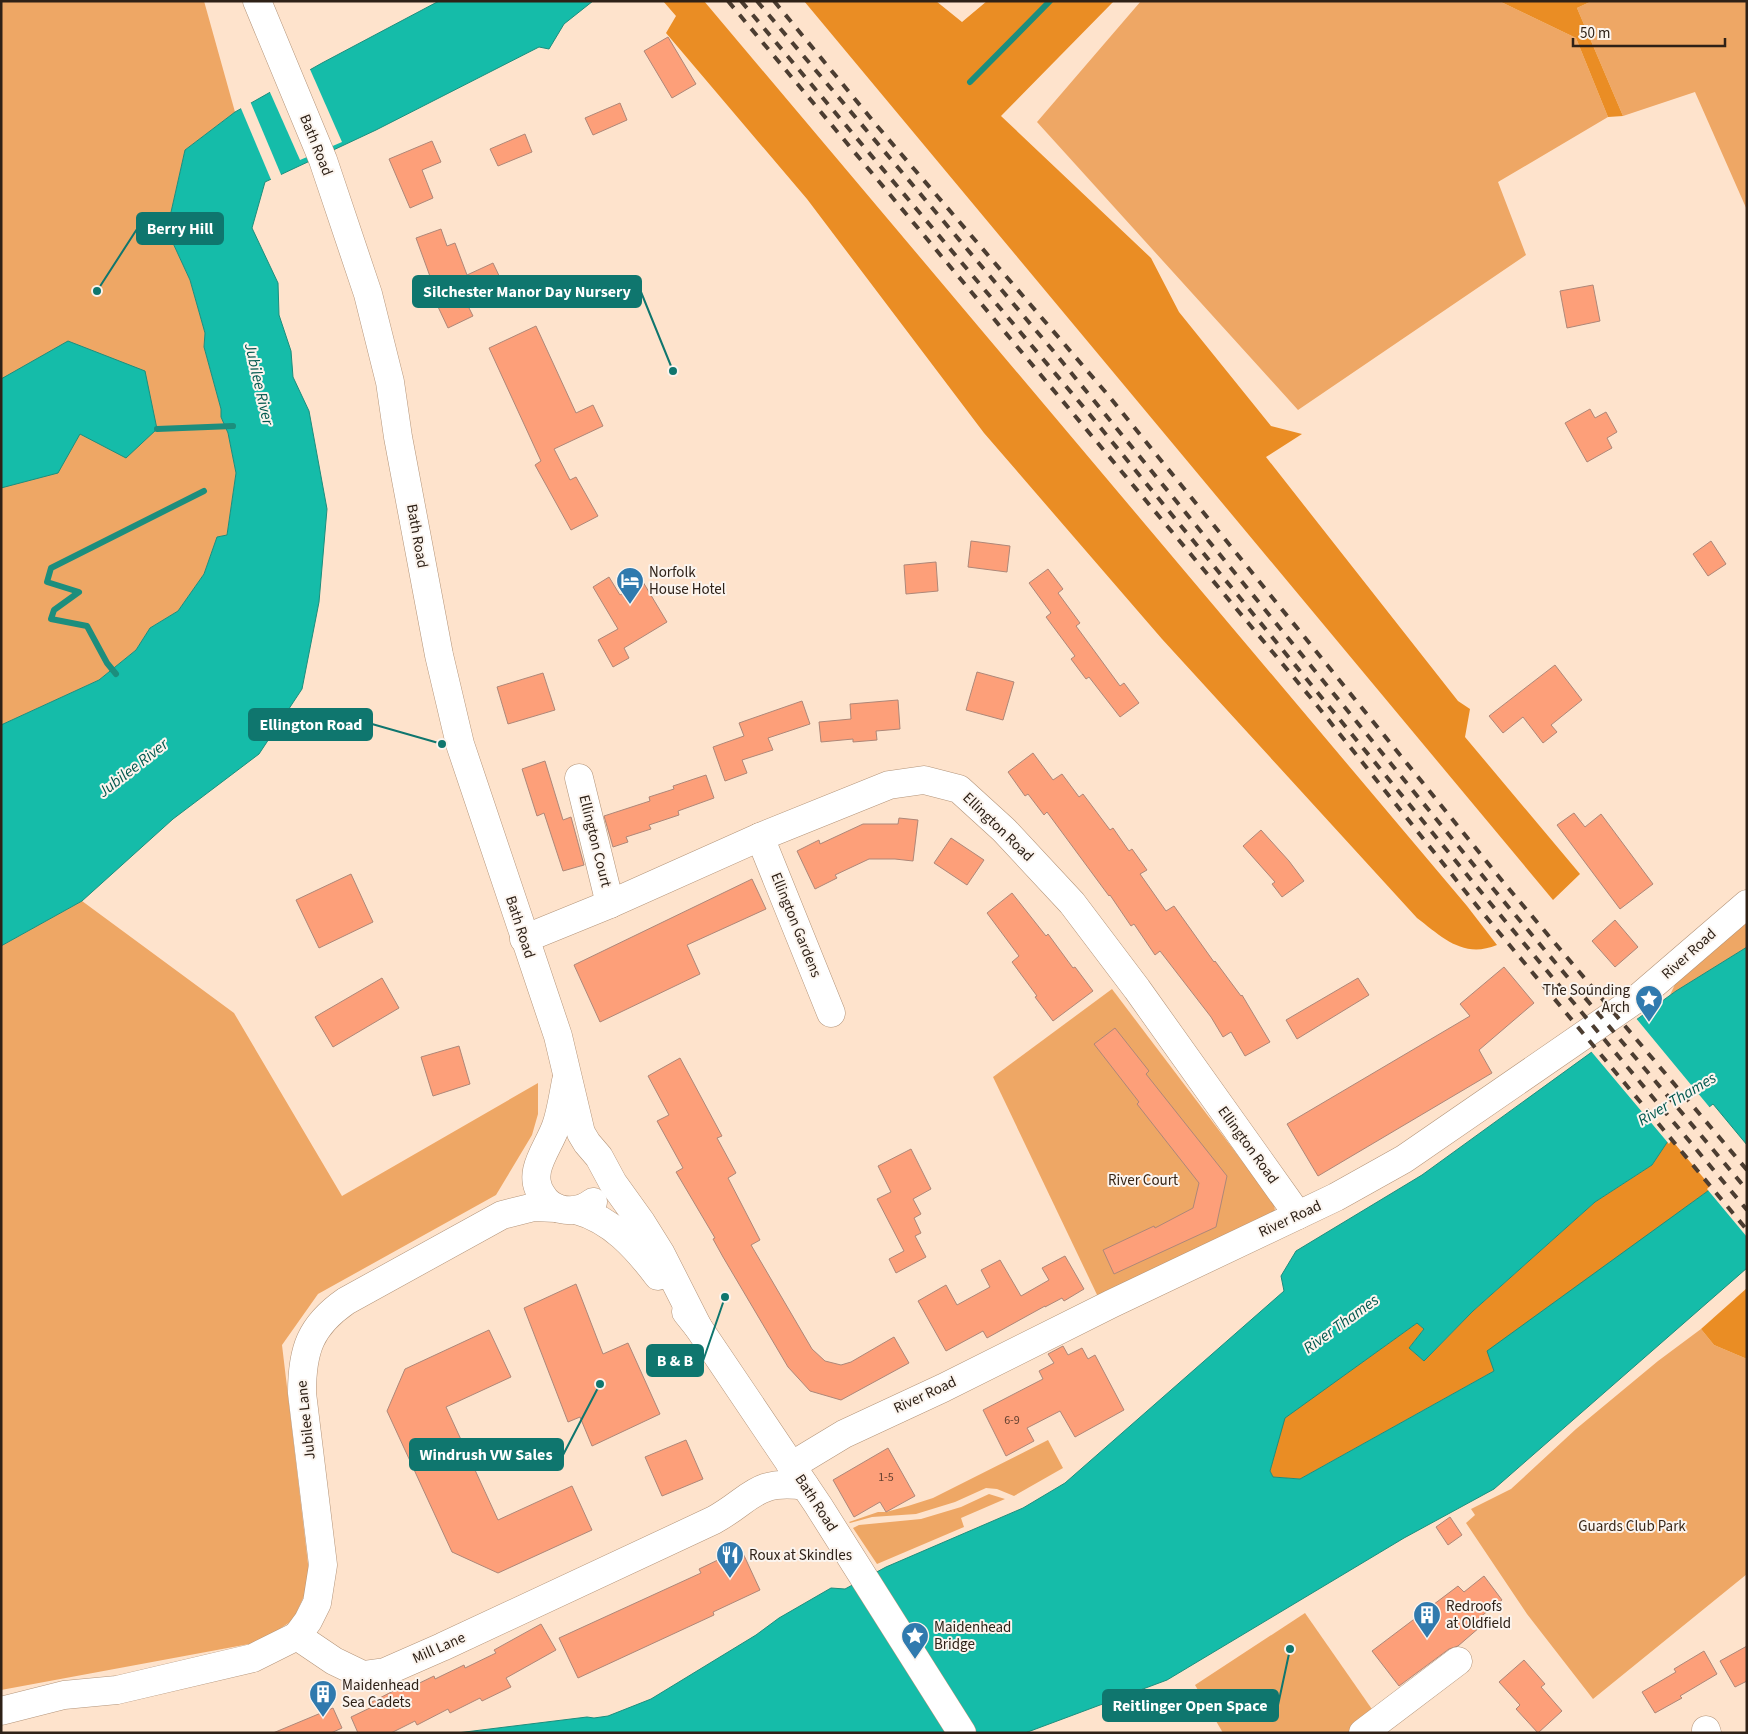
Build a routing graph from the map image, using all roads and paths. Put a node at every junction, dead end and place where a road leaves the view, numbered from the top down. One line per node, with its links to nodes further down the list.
1 (257, 1): 6 (street, Bath Road)
2 (579, 778): 4 (street, Ellington Court)
3 (760, 837): 4 (street, Ellington Road); 7 (street, Ellington Gardens); 13 (street, Ellington Road)
4 (610, 904): 6 (street, Ellington Road)
5 (1747, 904): 13 (street, River Road)
6 (524, 939): 8 (street, Bath Road)
7 (831, 1013)
8 (567, 1074): 9 (street, Bath Road); 10 (street, Bath Road)
9 (598, 1158): 10 (street); 11 (street); 14 (street, Bath Road)
10 (540, 1161): 11 (street, Bath Road); 12 (street, Jubilee Lane)
11 (566, 1209): 12 (street, Jubilee Lane); 14 (street, Bath Road)
12 (502, 1215): 16 (street, Jubilee Lane)
13 (1298, 1215): 15 (street, River Road)
14 (698, 1327): 15 (street, Bath Road)
15 (805, 1486): 16 (street, Mill Lane); 19 (street, Bath Road)
16 (296, 1636): 18 (street)
17 (1458, 1660): 20 (street)
18 (1, 1711)
19 (962, 1733)
20 (1363, 1733)

